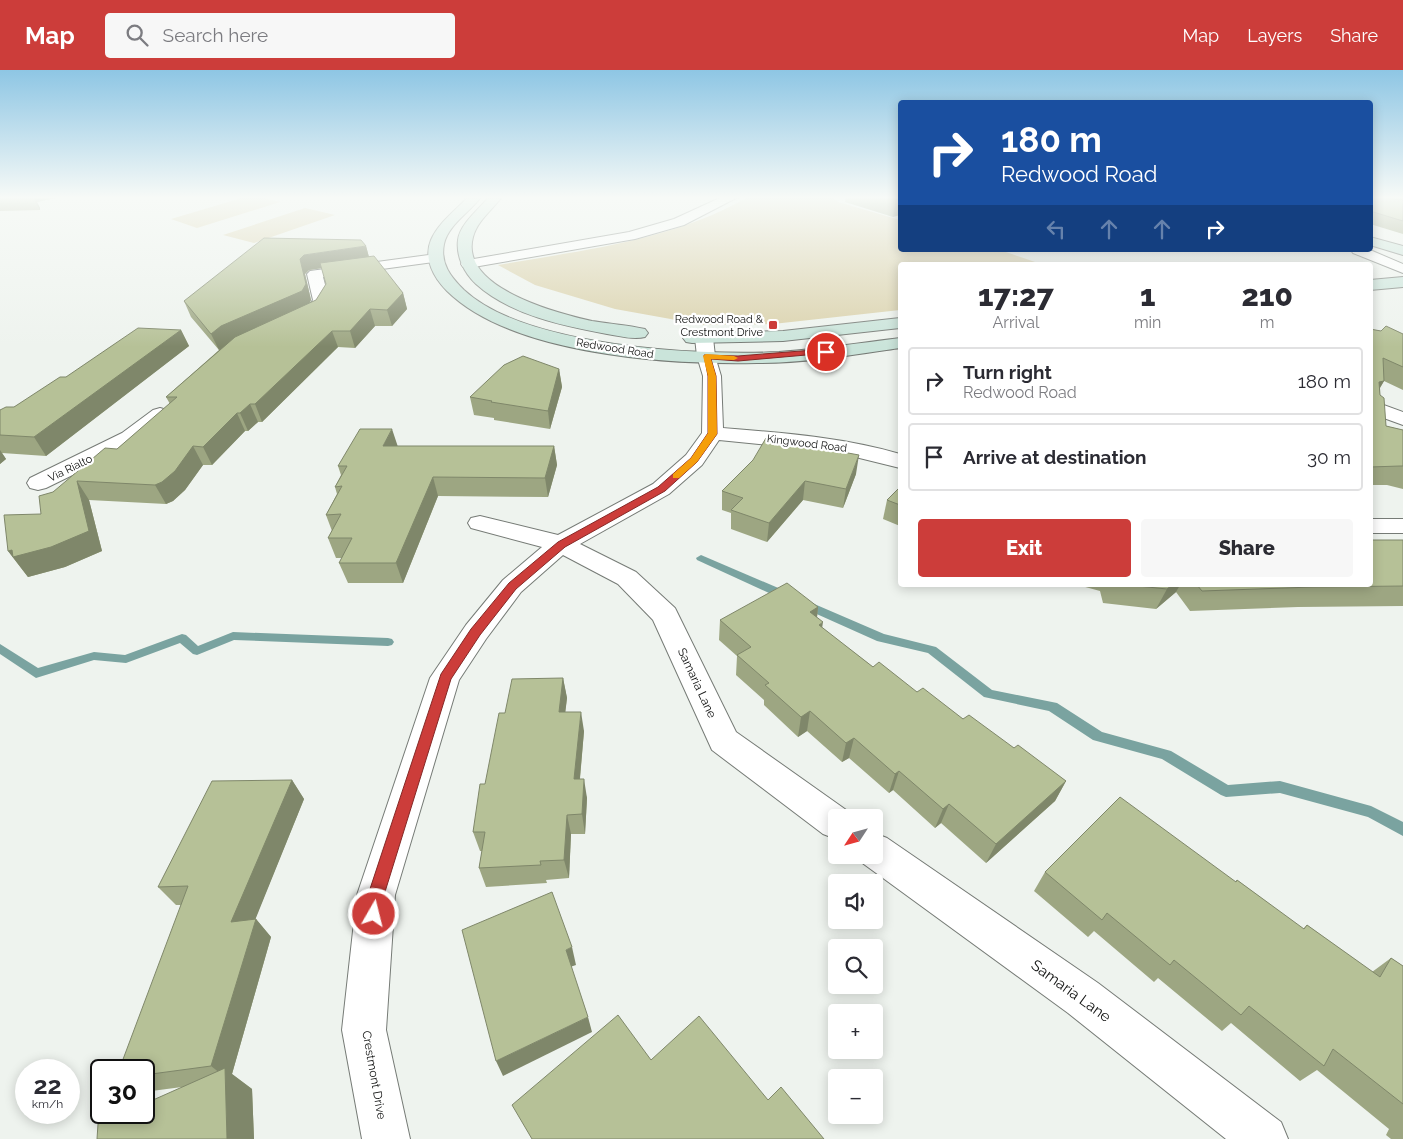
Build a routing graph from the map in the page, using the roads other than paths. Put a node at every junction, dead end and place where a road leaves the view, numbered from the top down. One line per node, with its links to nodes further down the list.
1 (437, 247): 8 (main road)
2 (464, 247): 9 (main road)
3 (567, 247): 9 (street)
4 (1373, 247): 10 (street)
5 (1389, 247): 6 (main road)
6 (1403, 251)
7 (1363, 252): 10 (street)
8 (436, 258): 15 (street); 18 (main road, Redwood Road)
9 (468, 264): 16 (main road, Redwood Road)
10 (1401, 266): 11 (main road)
11 (1373, 269)
12 (1403, 282): 13 (main road)
13 (1373, 286)
14 (898, 323): 18 (main road, Redwood Road)
15 (279, 328)
16 (651, 335)
17 (898, 343): 18 (main road, Redwood Road)
18 (697, 344): 22 (street)
19 (171, 405): 24 (street, Via Rialto)
20 (1373, 407): 21 (street)
21 (1403, 419)
22 (713, 434): 23 (street, Kingwood Road); 28 (street, Crestmont Drive)
23 (898, 460)
24 (38, 484)
25 (480, 523): 28 (street, Samaria Lane)
26 (1373, 526): 27 (street)
27 (1403, 526)
28 (561, 544): 29 (street, Samaria Lane); 31 (street, Crestmont Drive)
29 (828, 817)
30 (883, 856): 32 (street, Samaria Lane)
31 (386, 1139)
32 (1264, 1139)

